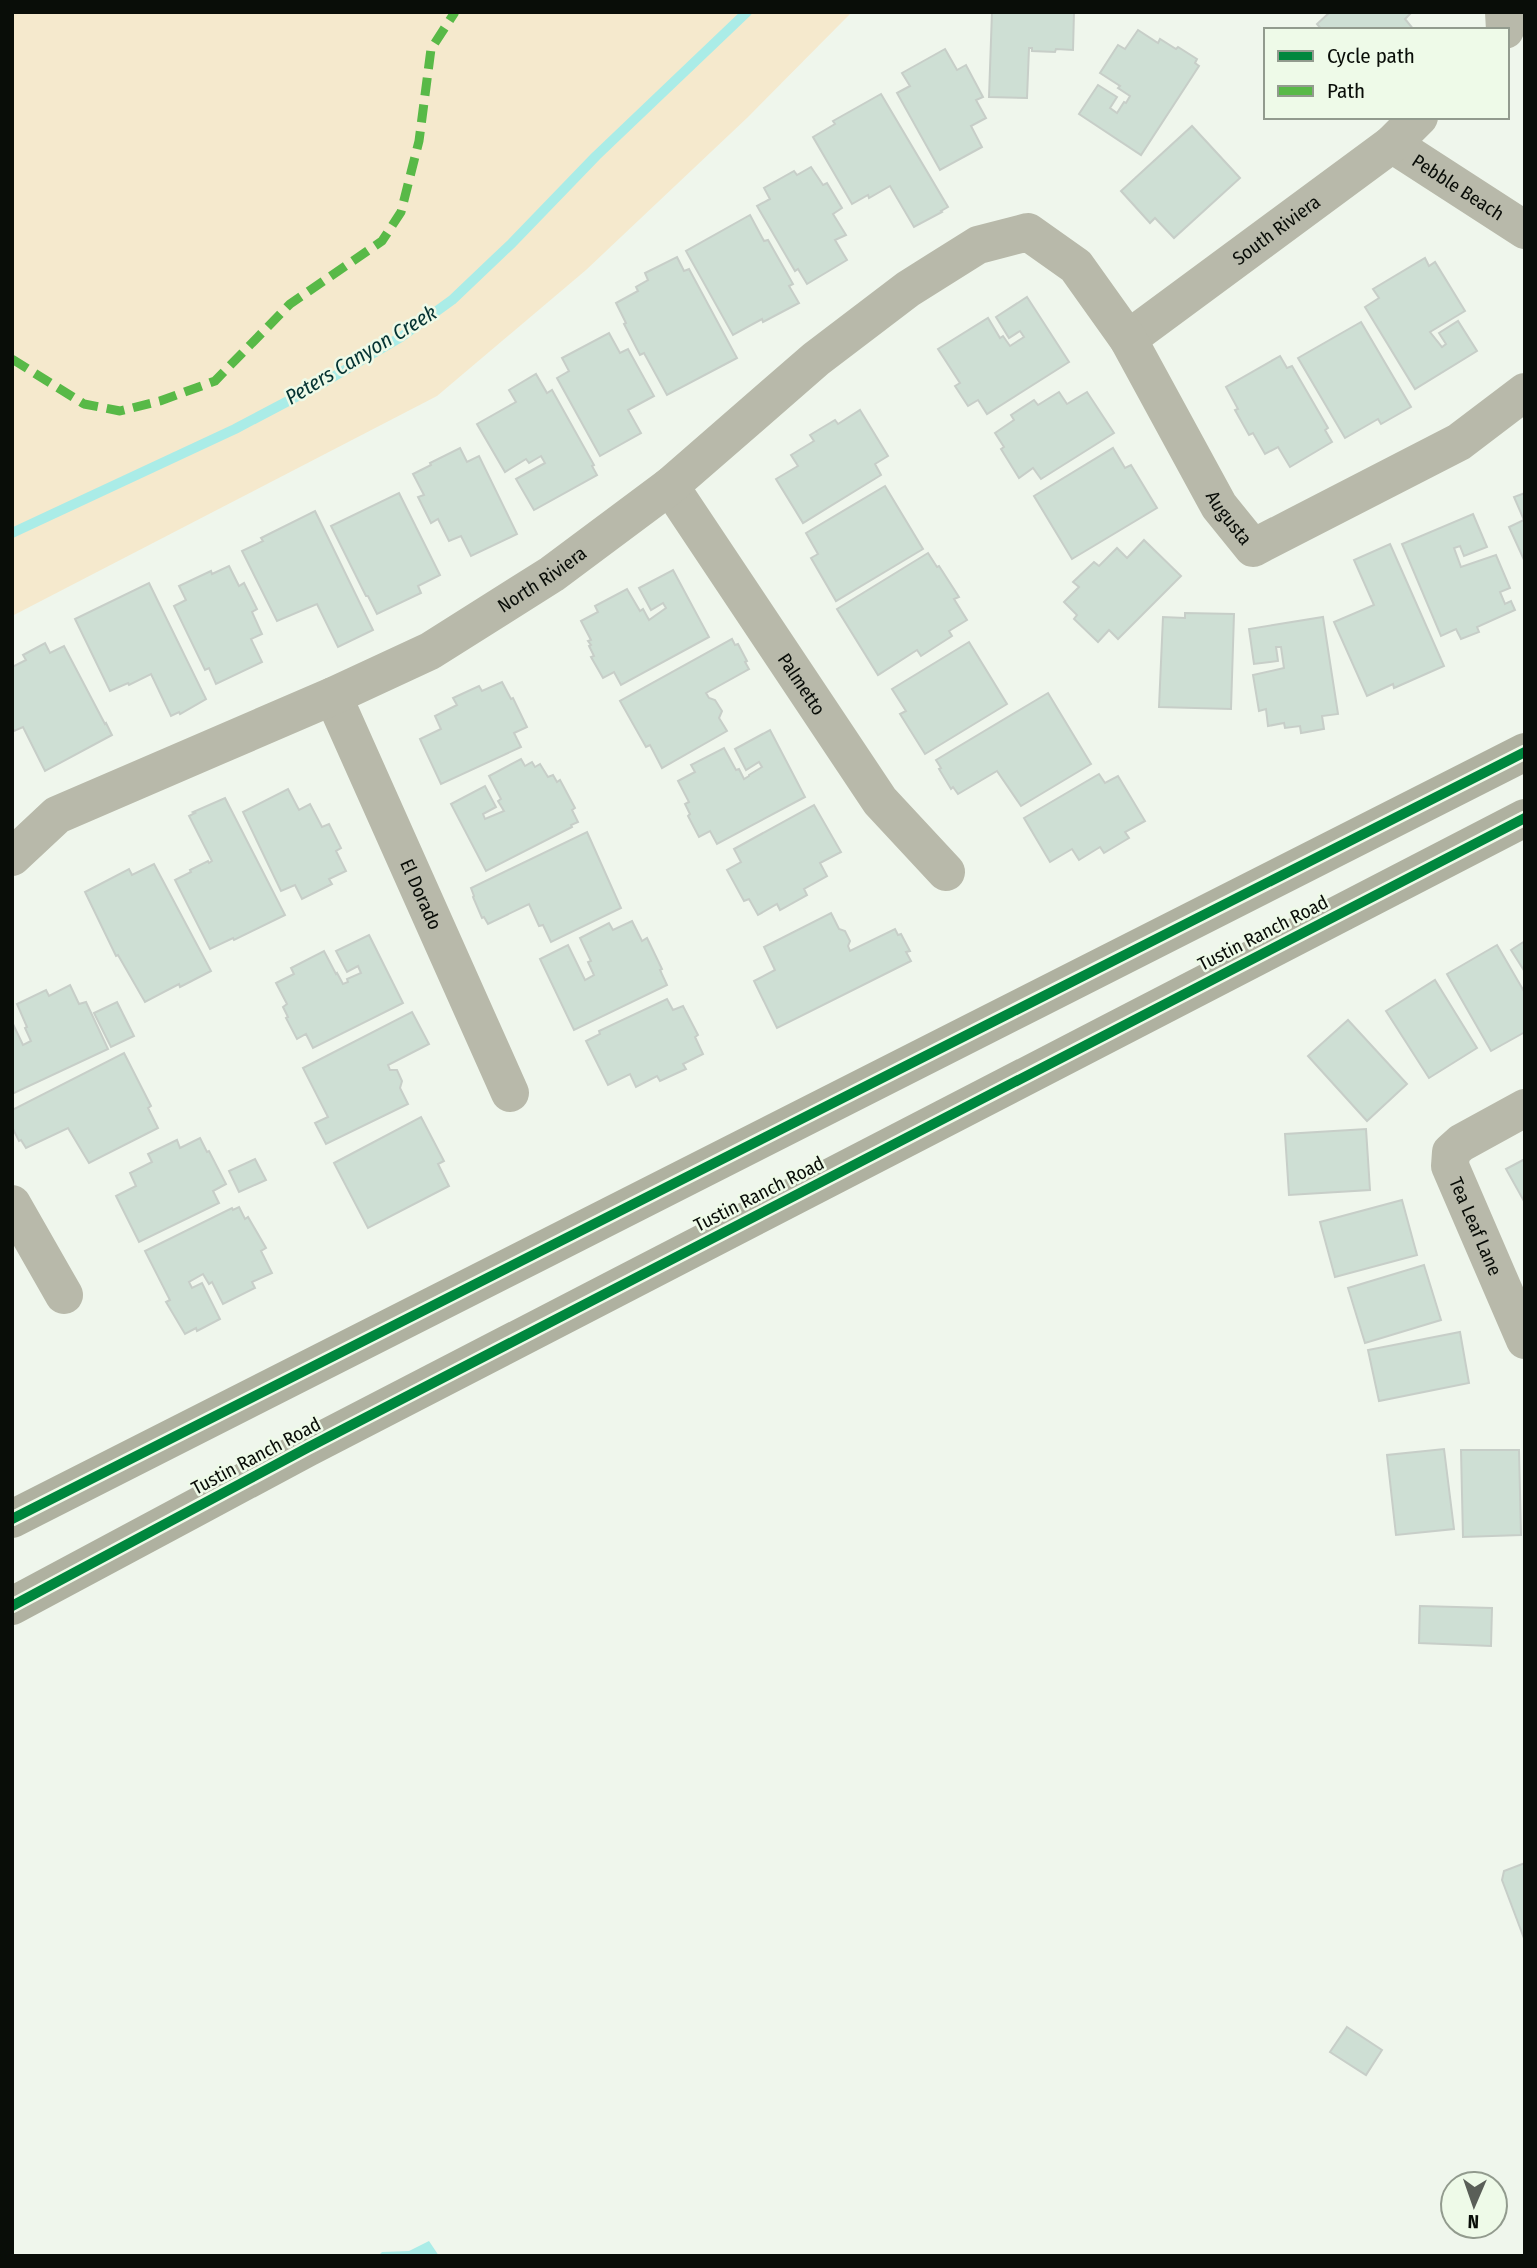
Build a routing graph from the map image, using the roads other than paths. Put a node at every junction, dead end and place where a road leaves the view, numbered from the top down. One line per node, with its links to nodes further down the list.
1 (1417, 119): 2 (street, South Riviera)
2 (1392, 144): 3 (street, Pebble Beach); 5 (street, South Riviera)
3 (1525, 230)
4 (1028, 232): 5 (street, Augusta); 7 (street, North Riviera)
5 (1128, 339): 6 (street, Augusta)
6 (1525, 392)
7 (670, 485): 8 (street, North Riviera); 12 (street, Palmetto)
8 (333, 696): 11 (street, North Riviera); 13 (street, El Dorado)
9 (1525, 752): 18 (main road)
10 (1525, 818): 19 (main road, Tustin Ranch Road)
11 (12, 857)
12 (946, 872)
13 (510, 1093)
14 (1525, 1108): 17 (street, Tea Leaf Lane)
15 (12, 1204): 16 (street)
16 (64, 1295)
17 (1525, 1340)
18 (12, 1519)
19 (12, 1606)

